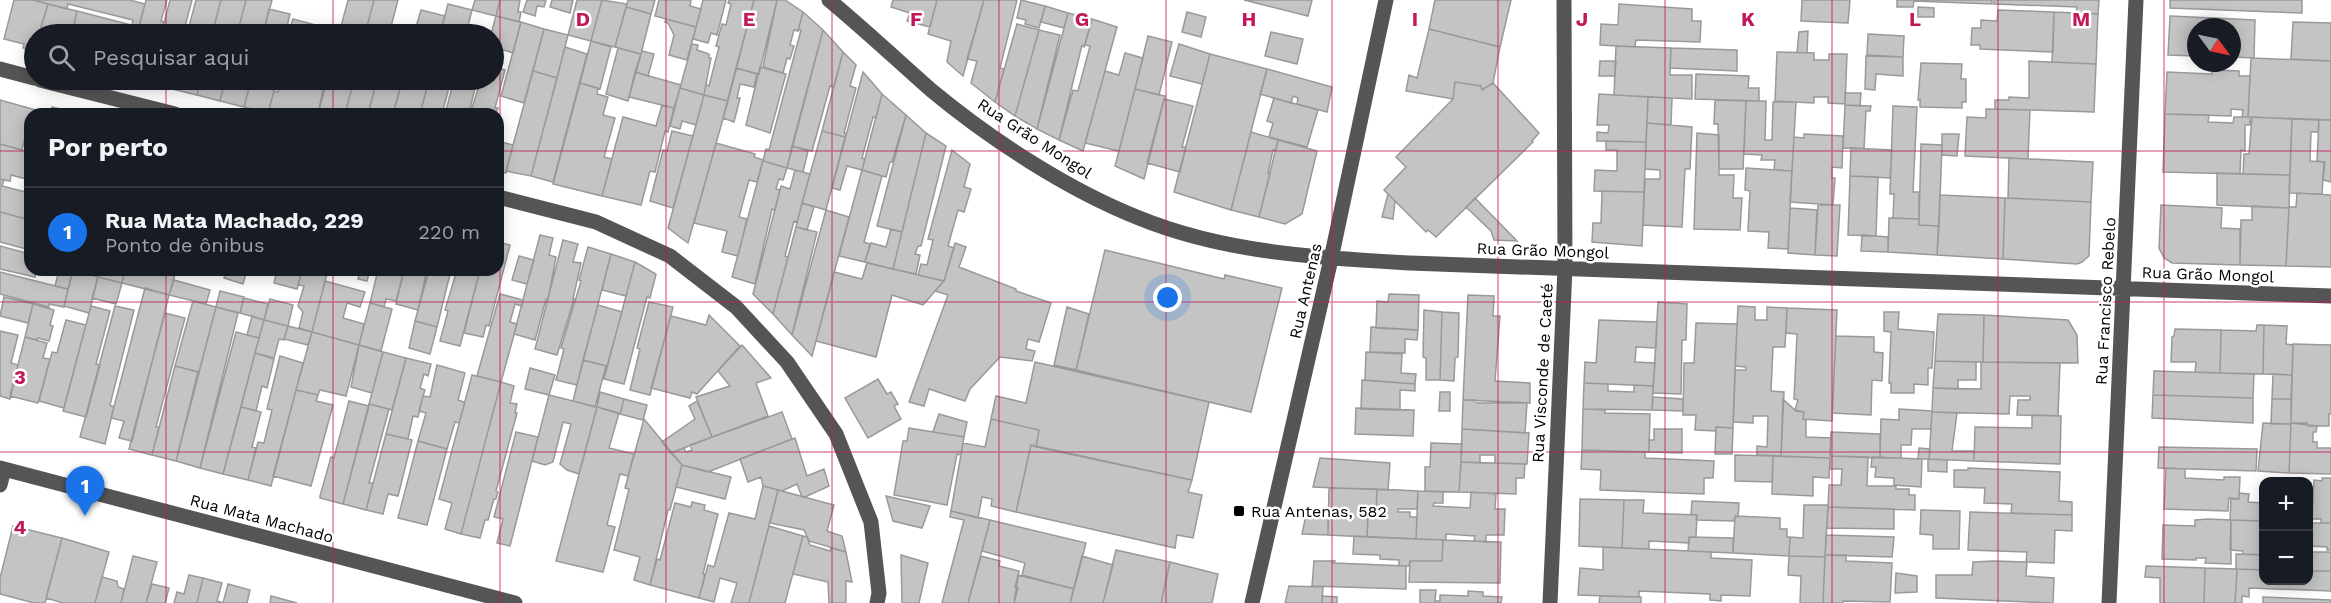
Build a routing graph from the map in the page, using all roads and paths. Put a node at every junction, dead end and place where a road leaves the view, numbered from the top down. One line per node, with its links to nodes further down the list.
1 (829, 0): 10 (street, Rua Grão Mongol)
2 (1386, 0): 10 (street, Rua Antenas)
3 (1564, 0): 11 (street, Rua Visconde de Caeté)
4 (2136, 0): 12 (street, Rua Francisco Rebelo)
5 (0, 69): 6 (street)
6 (24, 75)
7 (80, 90): 8 (street)
8 (151, 108)
9 (504, 199): 18 (street)
10 (1331, 259): 11 (street, Rua Grão Mongol); 16 (street, Rua Antenas)
11 (1565, 268): 12 (street, Rua Grão Mongol); 19 (street, Rua Visconde de Caeté)
12 (2123, 289): 13 (street, Rua Grão Mongol); 20 (street, Rua Francisco Rebelo)
13 (2331, 296)
14 (2, 469): 15 (street); 17 (street, Rua Mata Machado)
15 (0, 485)
16 (1252, 598)
17 (515, 603)
18 (878, 603)
19 (1550, 603)
20 (2109, 603)

